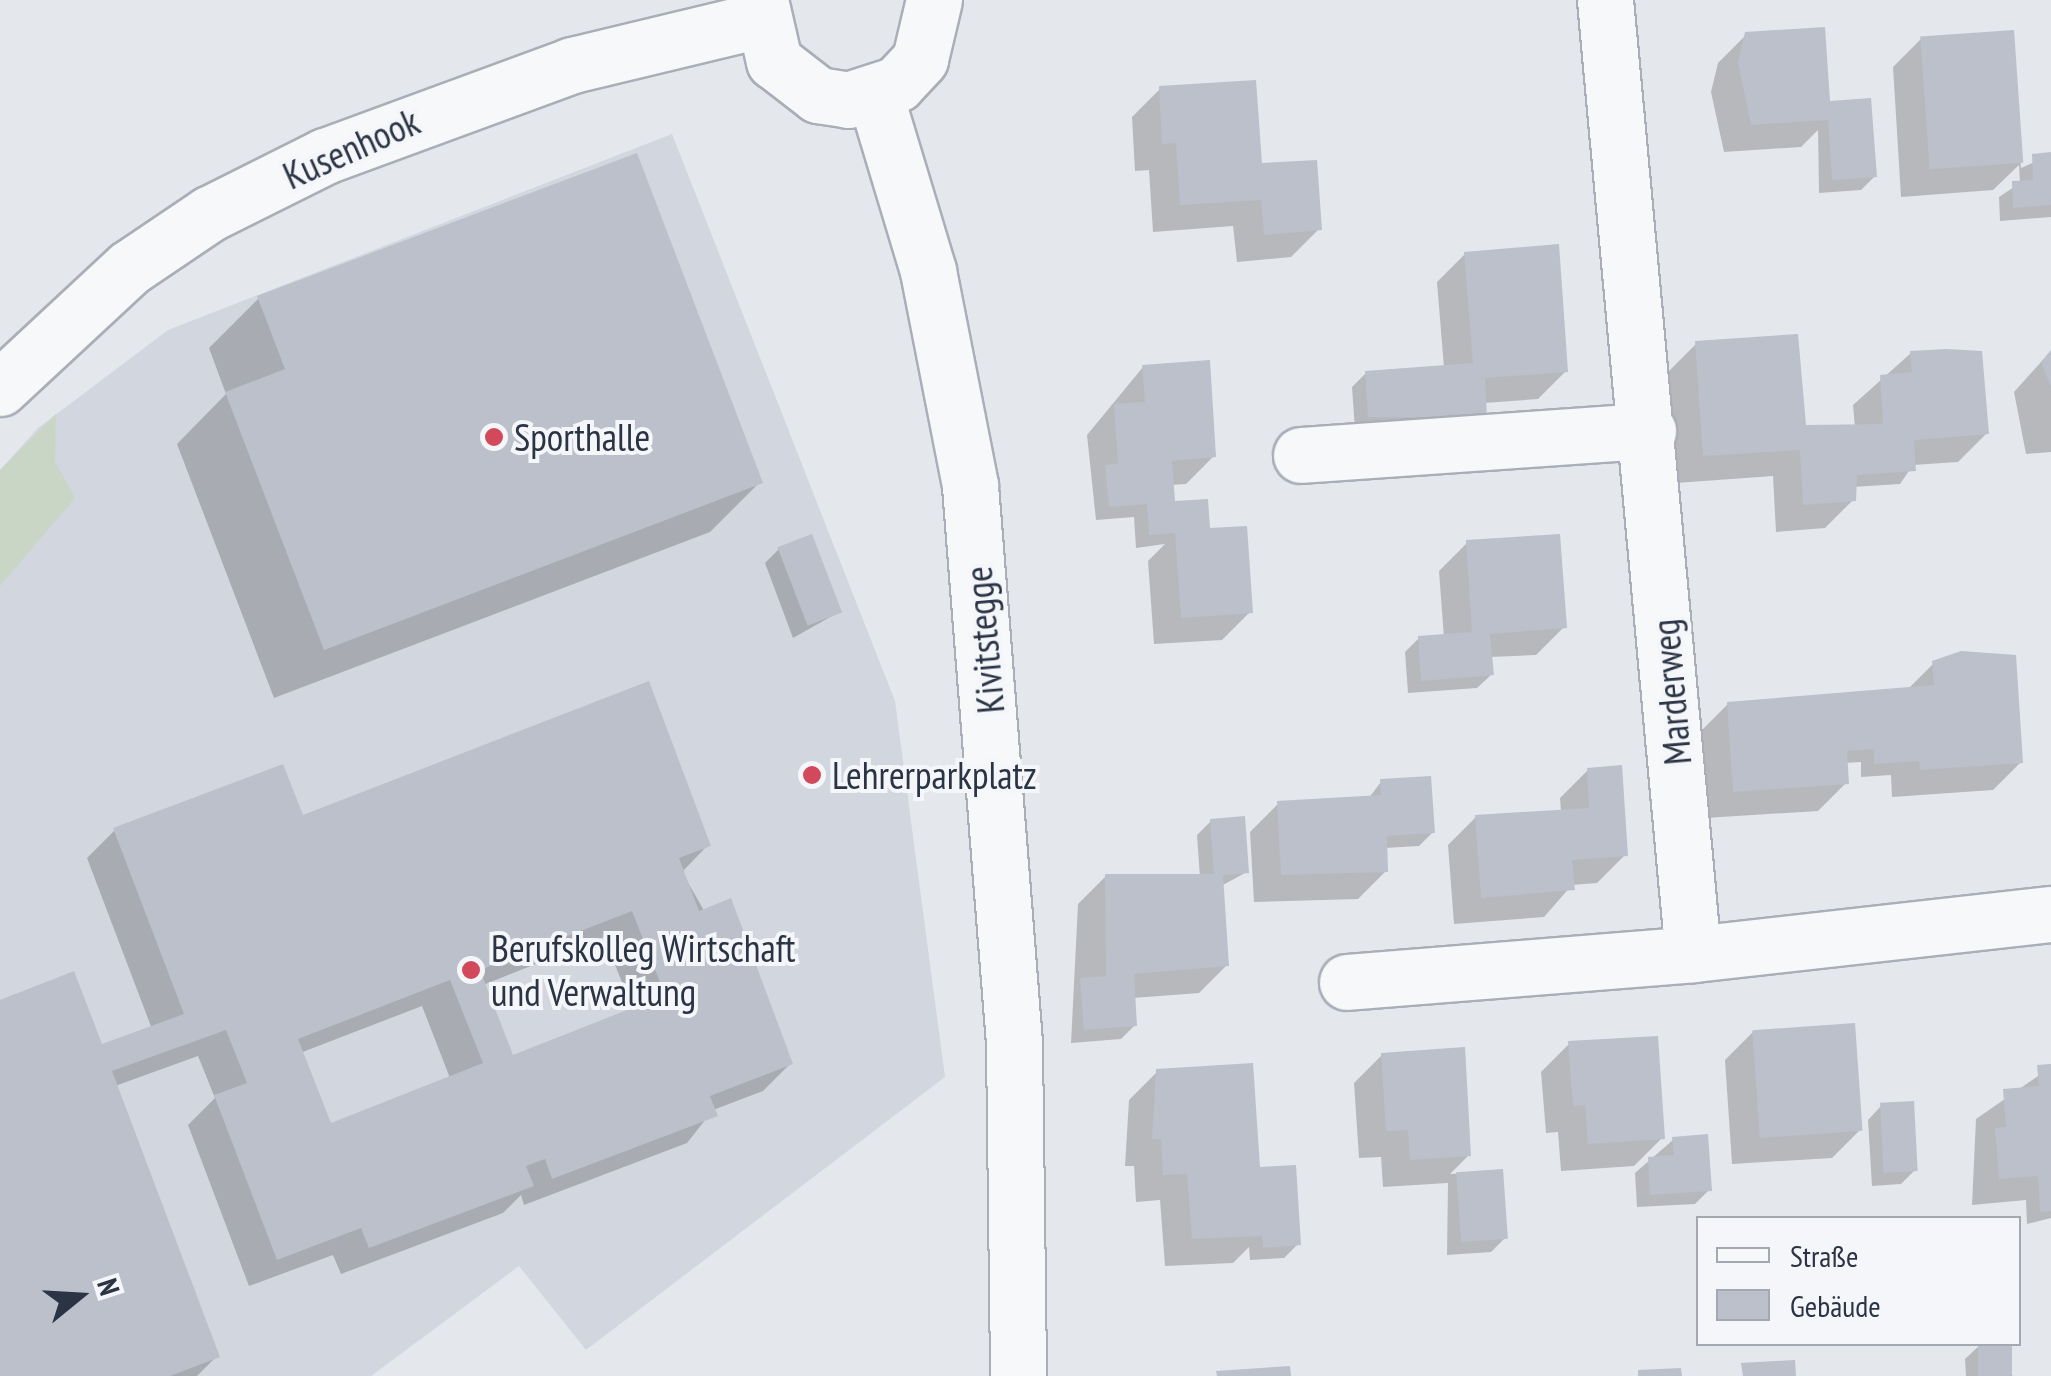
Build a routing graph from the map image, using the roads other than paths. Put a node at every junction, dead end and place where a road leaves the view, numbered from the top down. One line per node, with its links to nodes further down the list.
1 (934, 0): 2 (street); 5 (street)
2 (942, 0)
3 (1605, 0): 7 (street, Marderweg)
4 (760, 10): 5 (street); 6 (street, Kusenhook)
5 (875, 95): 12 (street, Kivitstegge)
6 (0, 388)
7 (1648, 431): 8 (street); 10 (street, Marderweg)
8 (1301, 455)
9 (2051, 914): 10 (street)
10 (1694, 954): 11 (street)
11 (1347, 982)
12 (1018, 1376)

